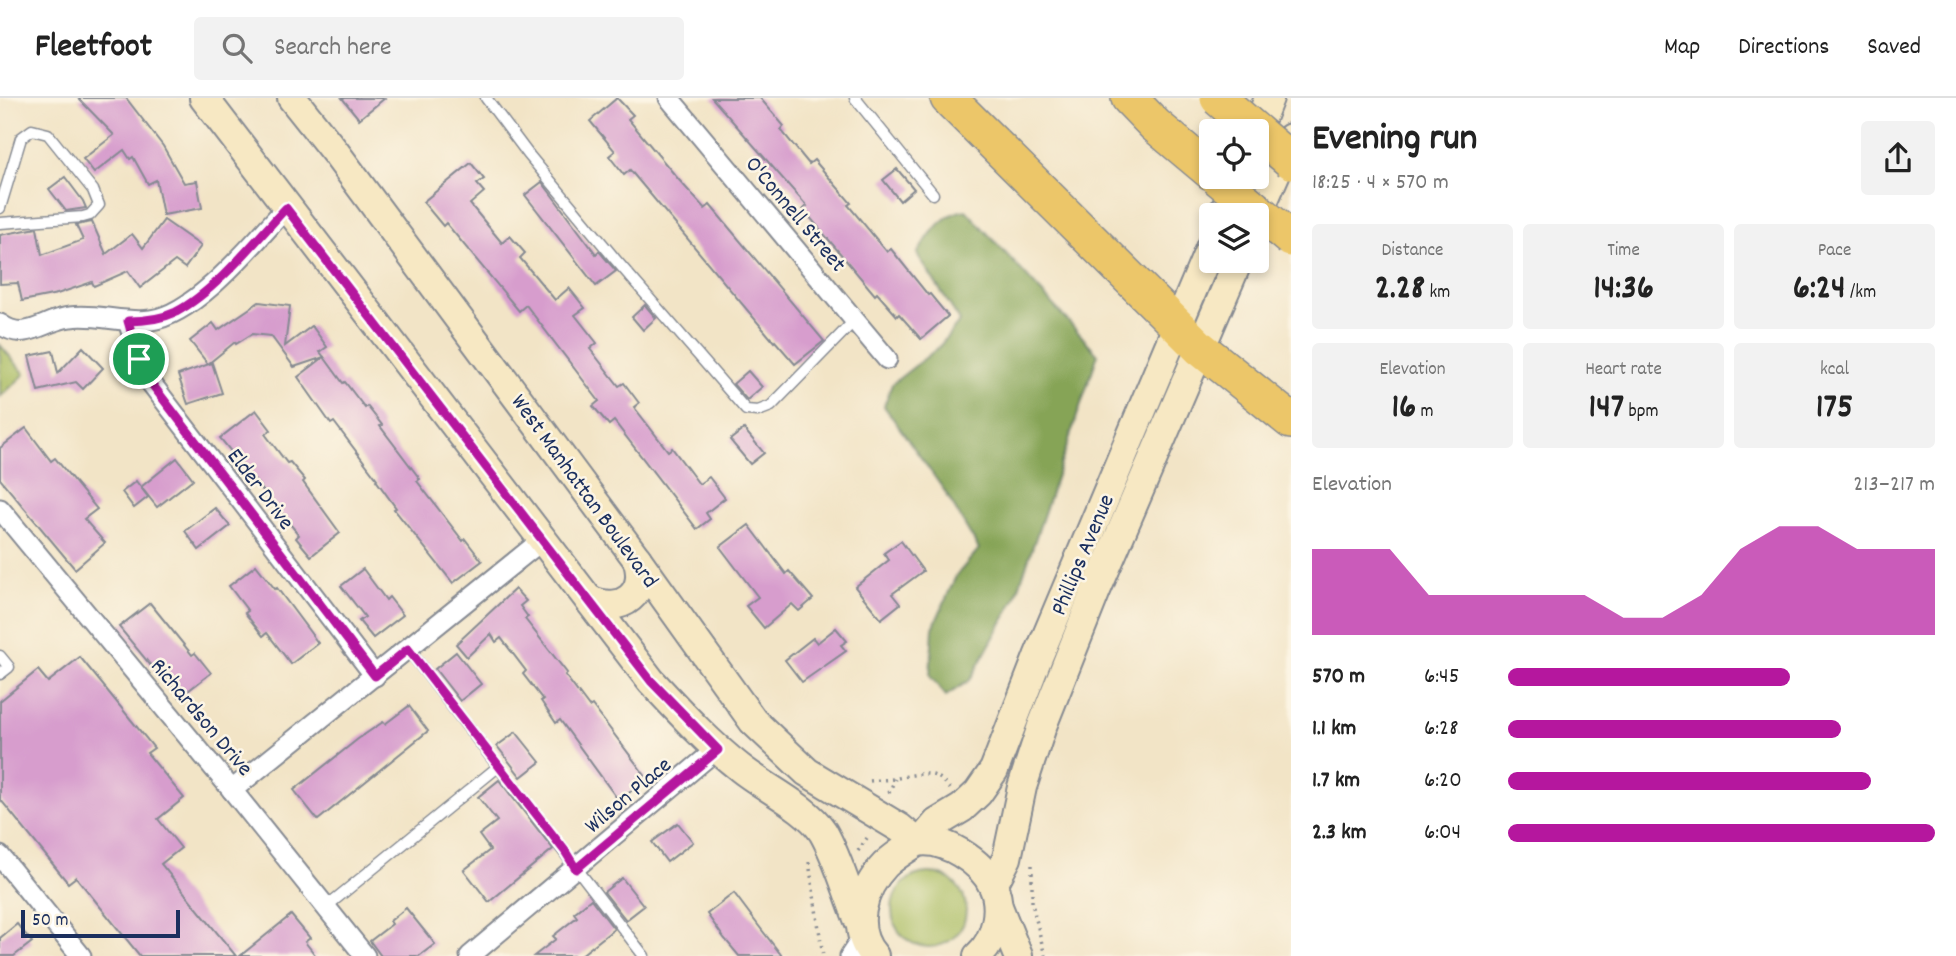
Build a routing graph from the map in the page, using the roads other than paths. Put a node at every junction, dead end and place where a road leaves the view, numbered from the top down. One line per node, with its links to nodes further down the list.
1 (204, 98): 20 (main road)
2 (292, 98): 34 (main road, West Manhattan Boulevard)
3 (486, 98): 25 (lane)
4 (669, 98): 25 (street, O'Connell Street)
5 (855, 98): 17 (lane)
6 (948, 98): 28 (highway)
7 (1129, 98): 15 (highway)
8 (1218, 98): 10 (highway, bridge)
9 (1269, 98): 11 (main road)
10 (1242, 119)
11 (1261, 119)
12 (1291, 138): 18 (main road)
13 (1269, 142): 14 (highway, bridge)
14 (1291, 161)
15 (1199, 162)
16 (1231, 189): 22 (highway, bridge)
17 (933, 194)
18 (1263, 203)
19 (0, 208): 21 (lane)
20 (286, 208): 26 (street); 33 (main road)
21 (0, 223)
22 (1291, 239)
23 (1200, 273): 28 (main road, Phillips Avenue)
24 (1233, 273): 29 (main road)
25 (855, 320): 30 (street, O'Connell Street)
26 (128, 321): 27 (street); 39 (street, Elder Drive)
27 (0, 324)
28 (1176, 324): 29 (highway); 43 (main road, Phillips Avenue)
29 (1200, 348): 31 (highway); 46 (main road)
30 (887, 359)
31 (1291, 421)
32 (0, 509): 42 (street, Richardson Drive)
33 (542, 540): 35 (main road); 36 (street)
34 (637, 559): 35 (main road); 43 (main road, West Manhattan Boulevard)
35 (590, 600): 40 (main road)
36 (408, 649): 39 (street); 41 (lane)
37 (0, 656): 38 (lane)
38 (0, 674)
39 (375, 676): 42 (street)
40 (718, 750): 45 (street, Wilson Place); 48 (main road)
41 (499, 766): 45 (lane); 47 (lane)
42 (232, 790): 47 (street, Richardson Drive)
43 (920, 841): 46 (main road); 48 (main road, Phillips Avenue)
44 (0, 856): 49 (street)
45 (576, 869): 51 (street, Wilson Place); 52 (lane)
46 (996, 897): 53 (main road); 54 (main road)
47 (327, 906): 50 (street, Richardson Drive)
48 (861, 943)
49 (81, 956)
50 (365, 956)
51 (470, 956)
52 (644, 956)
53 (978, 956)
54 (1018, 956)

